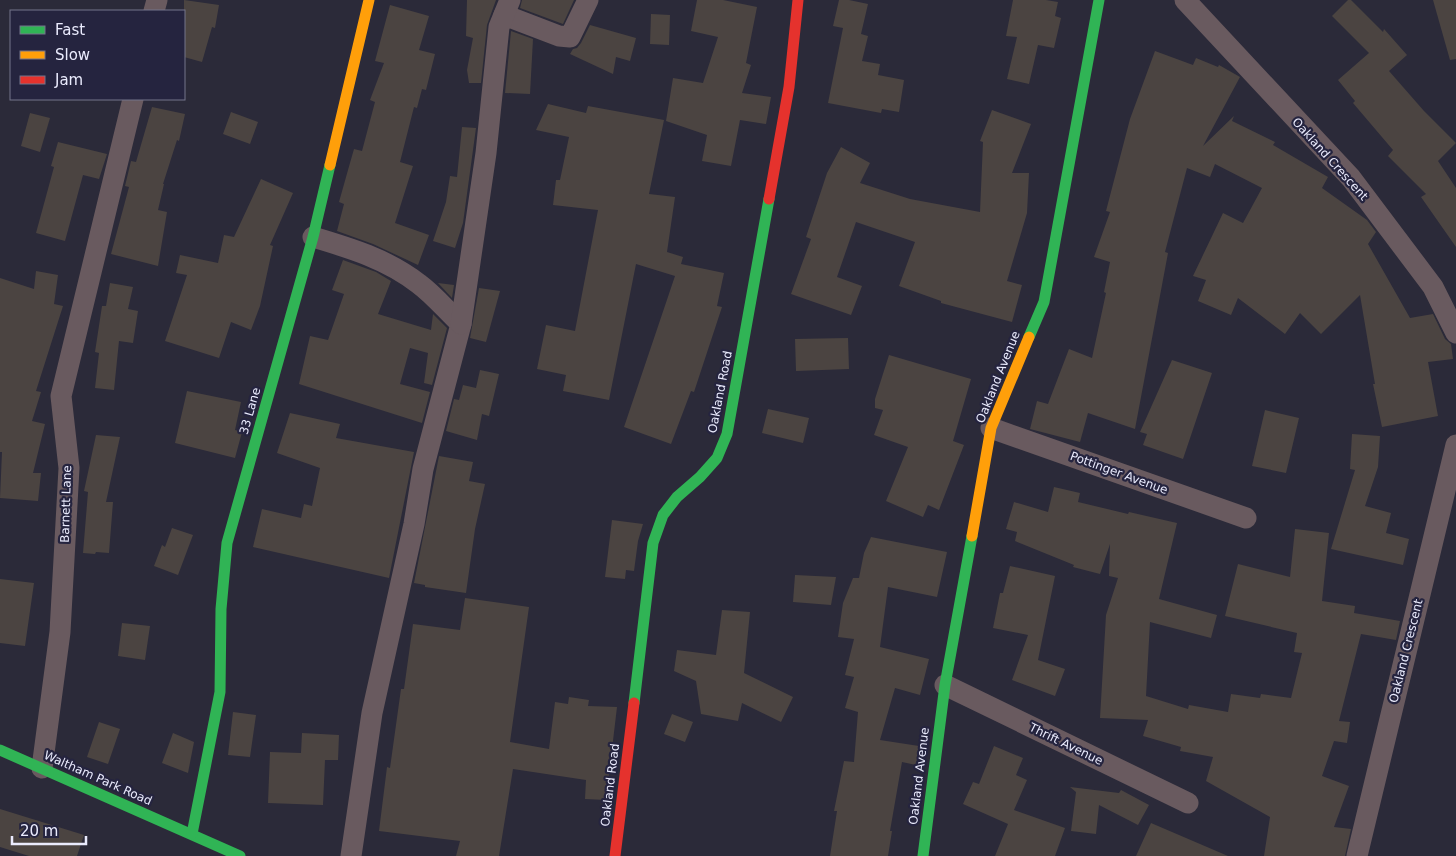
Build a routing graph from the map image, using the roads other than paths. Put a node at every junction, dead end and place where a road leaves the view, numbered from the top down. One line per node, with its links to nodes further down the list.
1 (369, 0): 8 (street, 33 Lane)
2 (588, 0): 6 (street)
3 (798, 0): 21 (street, Oakland Road)
4 (1099, 0): 11 (street, Oakland Avenue)
5 (1185, 0): 10 (street, Oakland Crescent)
6 (507, 8): 9 (street)
7 (133, 100): 16 (street, Barnett Lane)
8 (313, 237): 9 (street); 18 (street, 33 Lane)
9 (461, 324): 20 (street)
10 (1456, 333)
11 (991, 428): 13 (street, Pottinger Avenue); 14 (street, Oakland Avenue)
12 (1456, 445): 23 (street, Oakland Crescent)
13 (1246, 518)
14 (944, 685): 17 (street, Thrift Avenue); 22 (street, Oakland Avenue)
15 (0, 750): 16 (street, Waltham Park Road)
16 (42, 768): 18 (street, Waltham Park Road)
17 (1188, 803)
18 (192, 834): 19 (street, Waltham Park Road)
19 (240, 856)
20 (350, 856)
21 (615, 856)
22 (924, 856)
23 (1357, 856)

